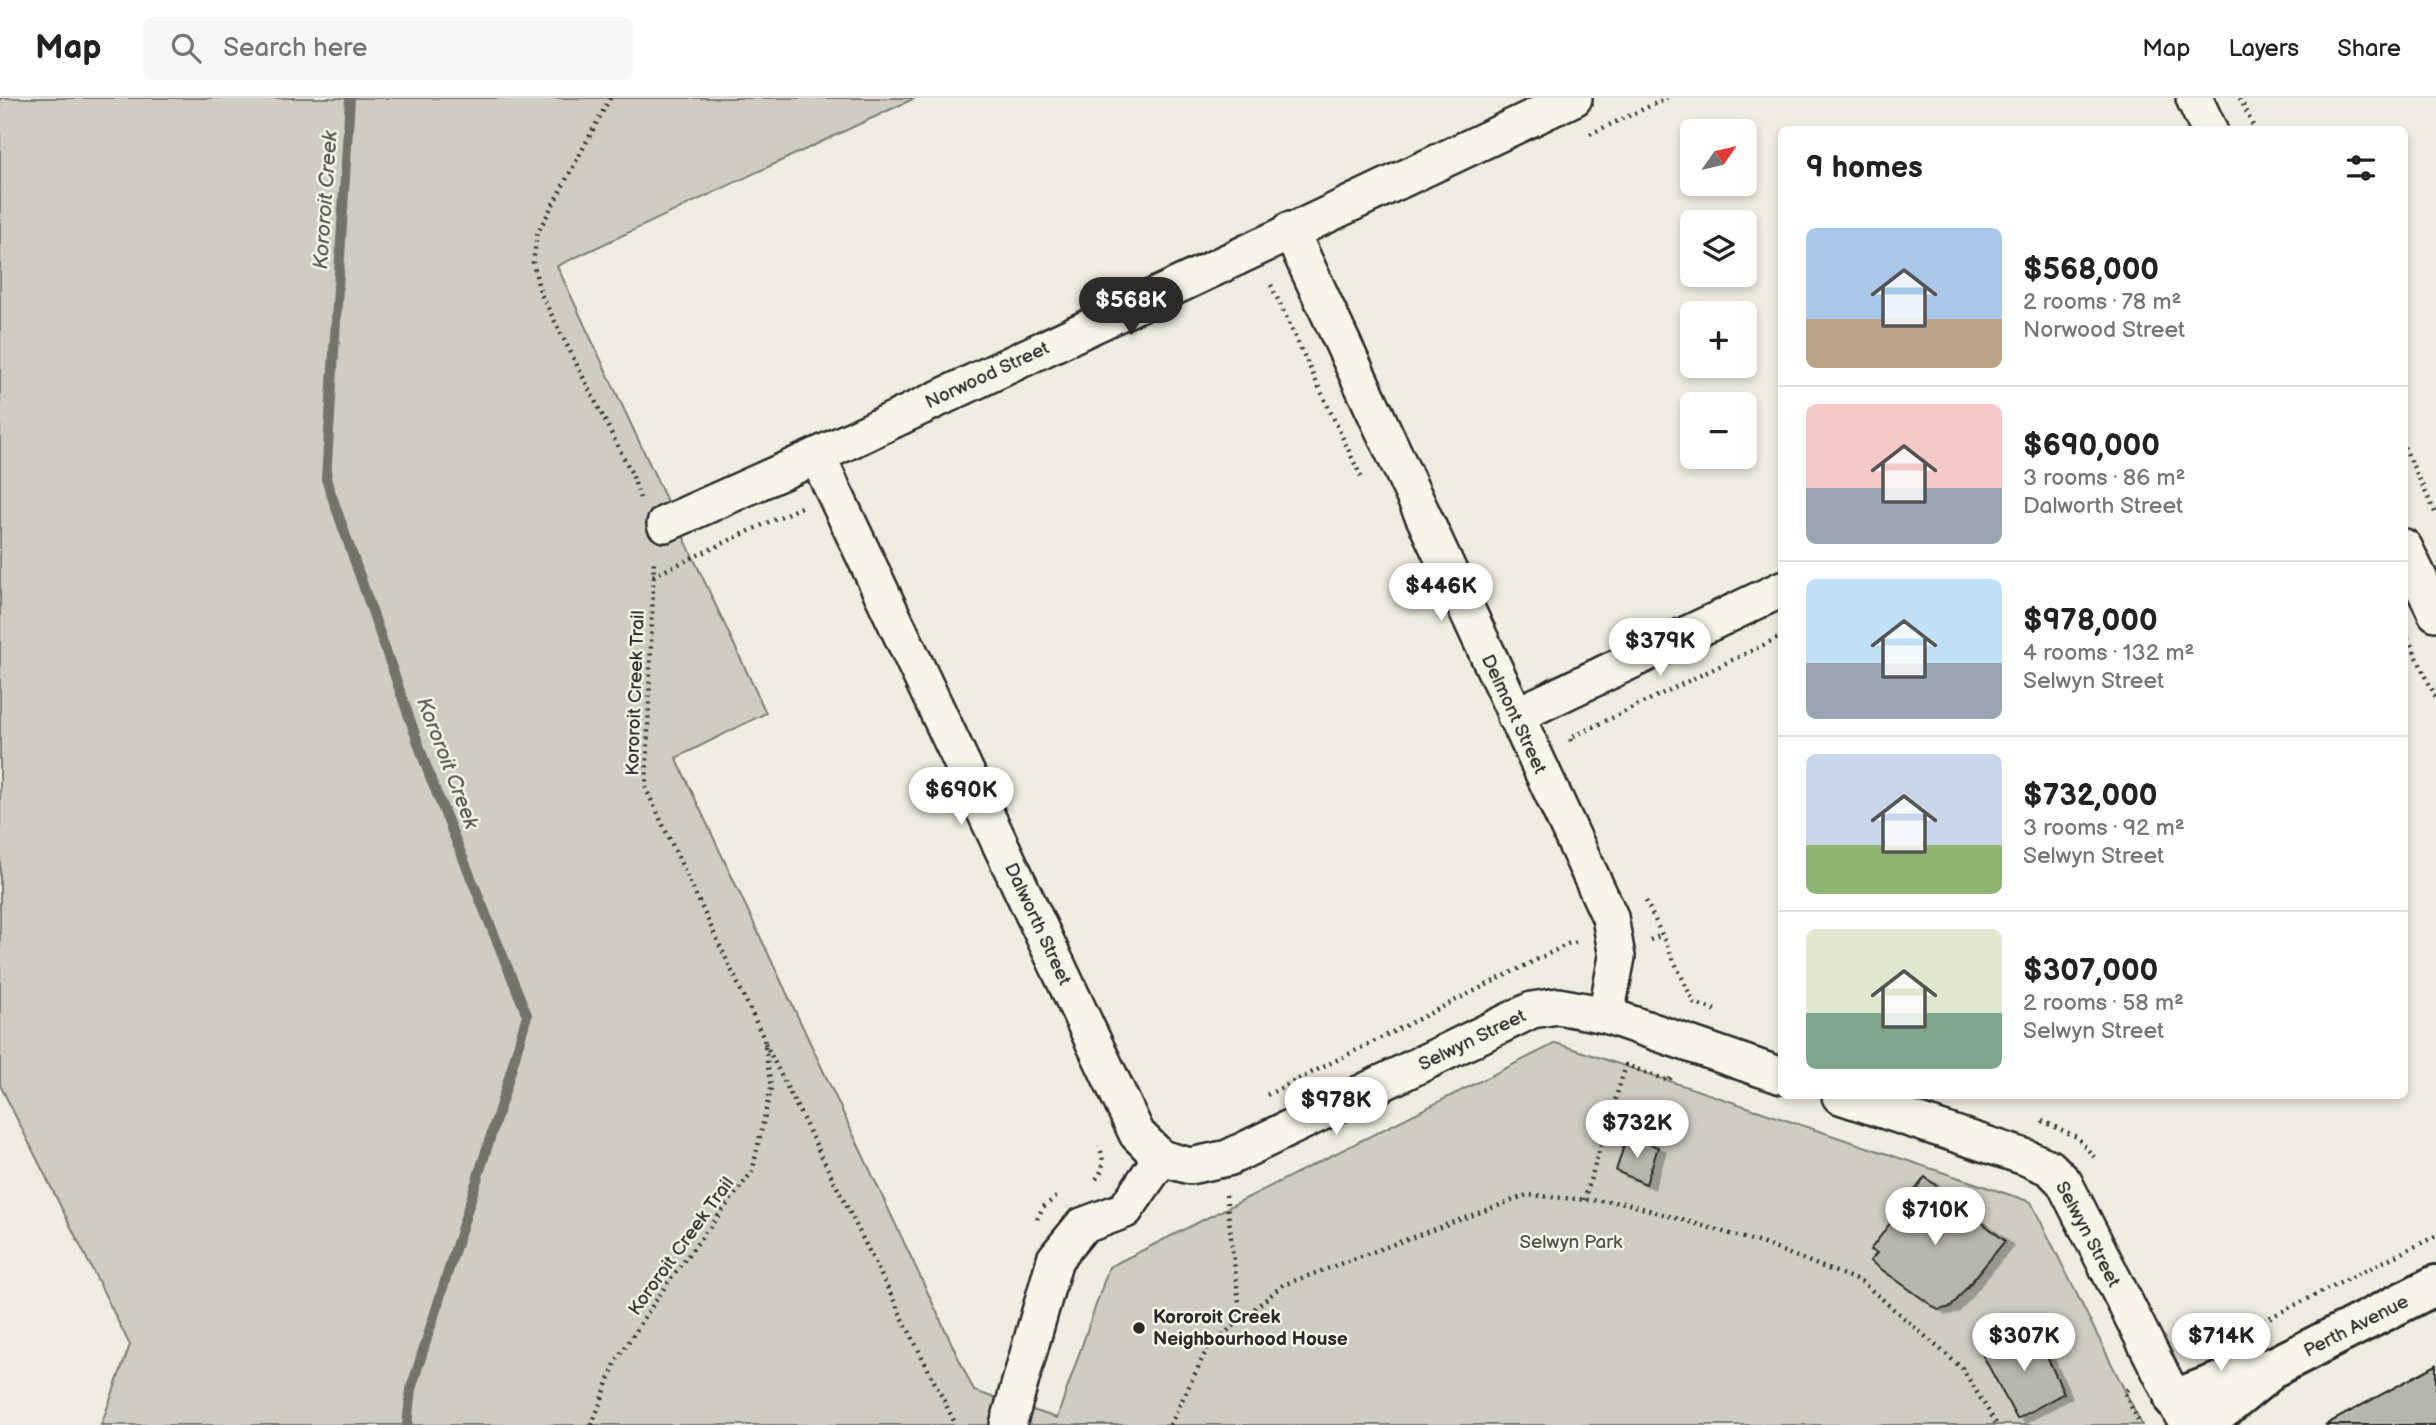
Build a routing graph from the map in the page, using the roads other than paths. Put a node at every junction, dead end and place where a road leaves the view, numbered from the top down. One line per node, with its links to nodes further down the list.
1 (1574, 98): 4 (street, Norwood Street)
2 (2194, 98): 3 (street)
3 (2207, 126)
4 (1290, 230): 5 (street, Norwood Street); 10 (street, Delmont Street)
5 (817, 456): 6 (street, Norwood Street); 14 (street, Dalworth Street)
6 (654, 528)
7 (2408, 555): 9 (street)
8 (1778, 591): 10 (street)
9 (2436, 614)
10 (1515, 716): 11 (street, Delmont Street)
11 (1606, 1015): 12 (street, Selwyn Street); 14 (street, Selwyn Street)
12 (1778, 1075)
13 (1849, 1099): 16 (street, Selwyn Street)
14 (1161, 1158): 17 (street)
15 (2436, 1285): 16 (street, Perth Avenue)
16 (2185, 1415)
17 (1008, 1425)

